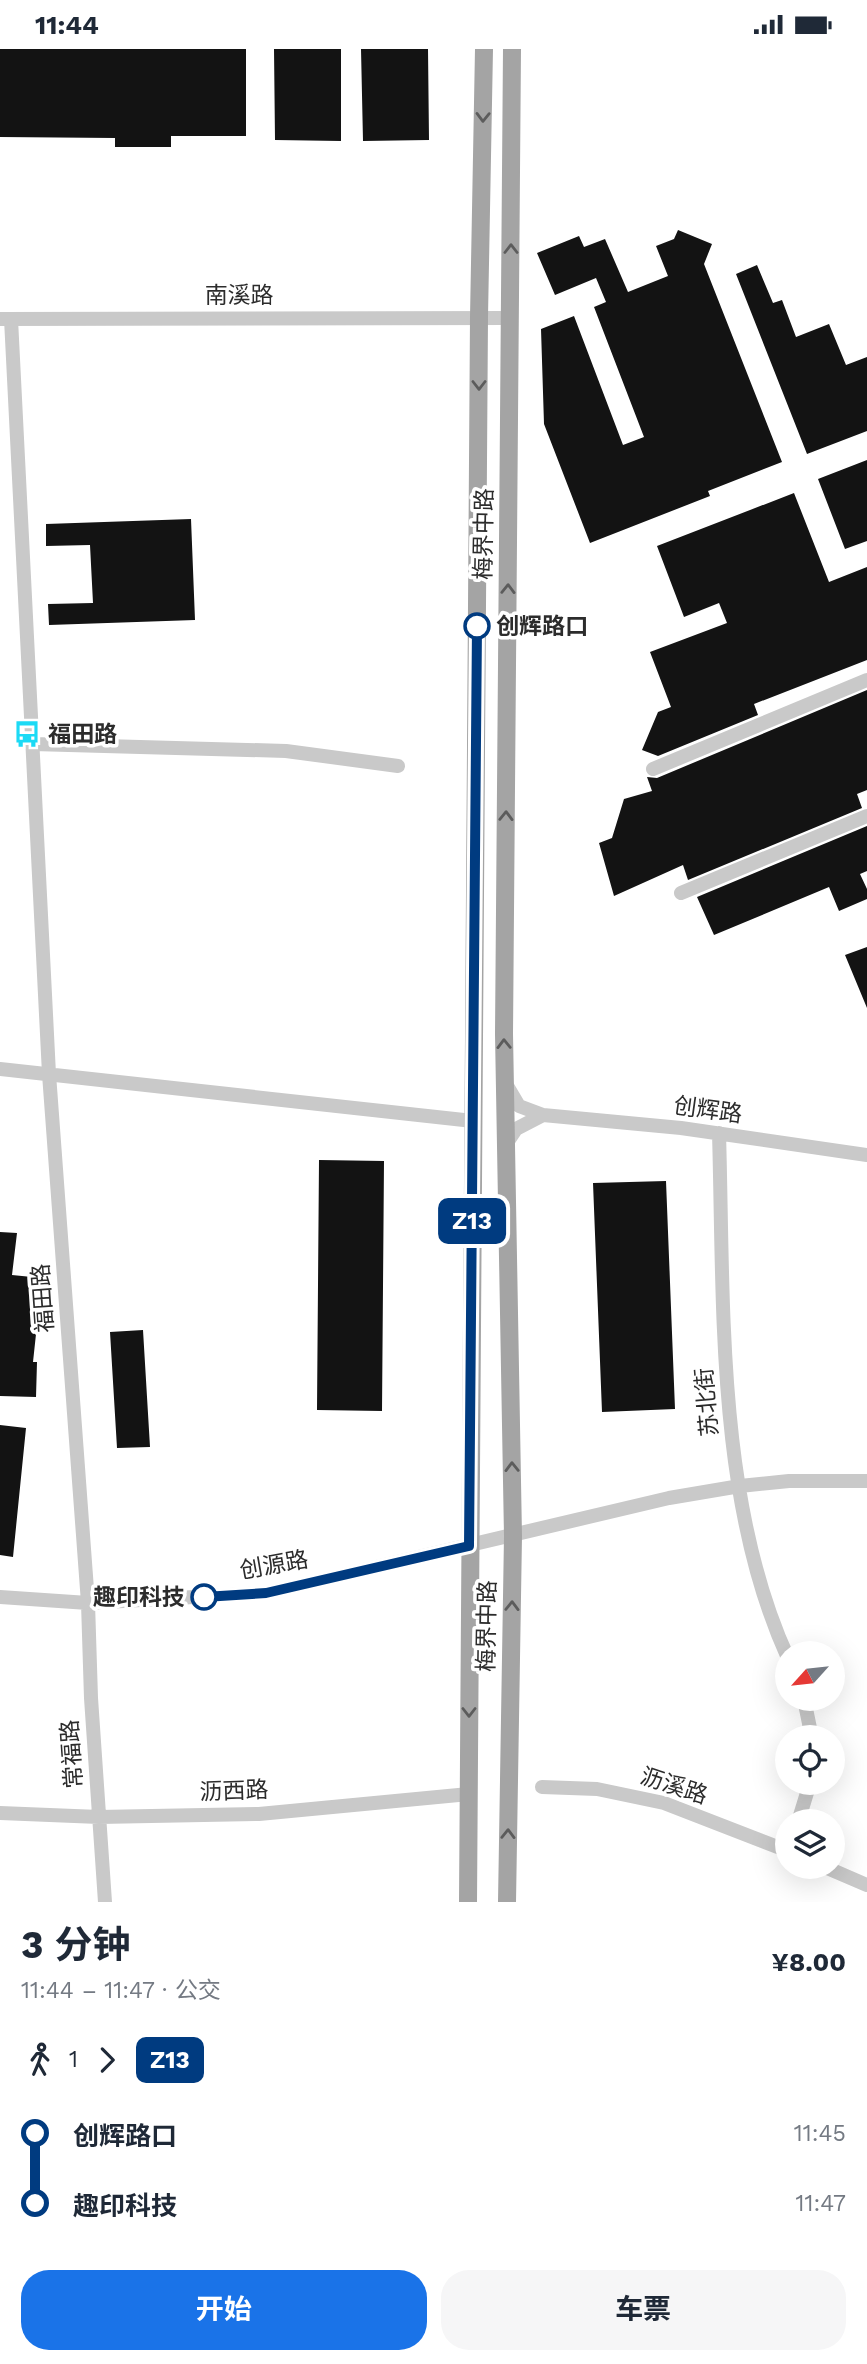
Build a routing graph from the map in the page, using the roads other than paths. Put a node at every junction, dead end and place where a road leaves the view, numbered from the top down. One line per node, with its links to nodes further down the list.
1 (484, 49): 3 (main road, 梅界中路, one-way to 3)
2 (512, 49): 4 (main road, 梅界中路, one-way to 2)
3 (479, 317): 4 (street, 南溪路); 5 (street, 南溪路); 16 (main road, 梅界中路, one-way to 16)
4 (510, 318): 14 (main road, 梅界中路, one-way to 4)
5 (6, 319): 7 (street, 福田路)
6 (867, 680): 9 (street)
7 (33, 744): 8 (street); 13 (street, 福田路)
8 (398, 766)
9 (653, 769)
10 (867, 816): 11 (street)
11 (681, 893)
12 (0, 1069): 13 (street)
13 (49, 1074): 16 (street); 25 (street, 福田路)
14 (505, 1080): 15 (street); 18 (main road, 梅界中路)
15 (543, 1115): 17 (street, 创辉路); 18 (street)
16 (473, 1121): 23 (main road, 梅界中路)
17 (719, 1133): 19 (street, 创辉路); 21 (street, 苏北街)
18 (506, 1144): 22 (main road, 梅界中路, one-way to 18)
19 (867, 1155)
20 (867, 1481): 21 (street)
21 (740, 1486): 22 (street); 26 (street, 苏北街)
22 (513, 1536): 23 (street, 创源路); 36 (main road, 梅界中路, one-way to 22)
23 (469, 1546): 25 (street, 创源路); 28 (main road, 梅界中路, one-way to 28)
24 (0, 1597): 25 (street, 创源路)
25 (88, 1603): 30 (street, 常福路)
26 (781, 1641)
27 (542, 1787): 31 (street, 沥溪路)
28 (469, 1794): 30 (street, 沥西路); 35 (main road, 梅界中路)
29 (0, 1813): 30 (street, 沥西路)
30 (99, 1817): 34 (street, 常福路)
31 (775, 1845)
32 (845, 1876): 33 (street)
33 (867, 1885)
34 (105, 1902)
35 (468, 1902)
36 (507, 1902)

